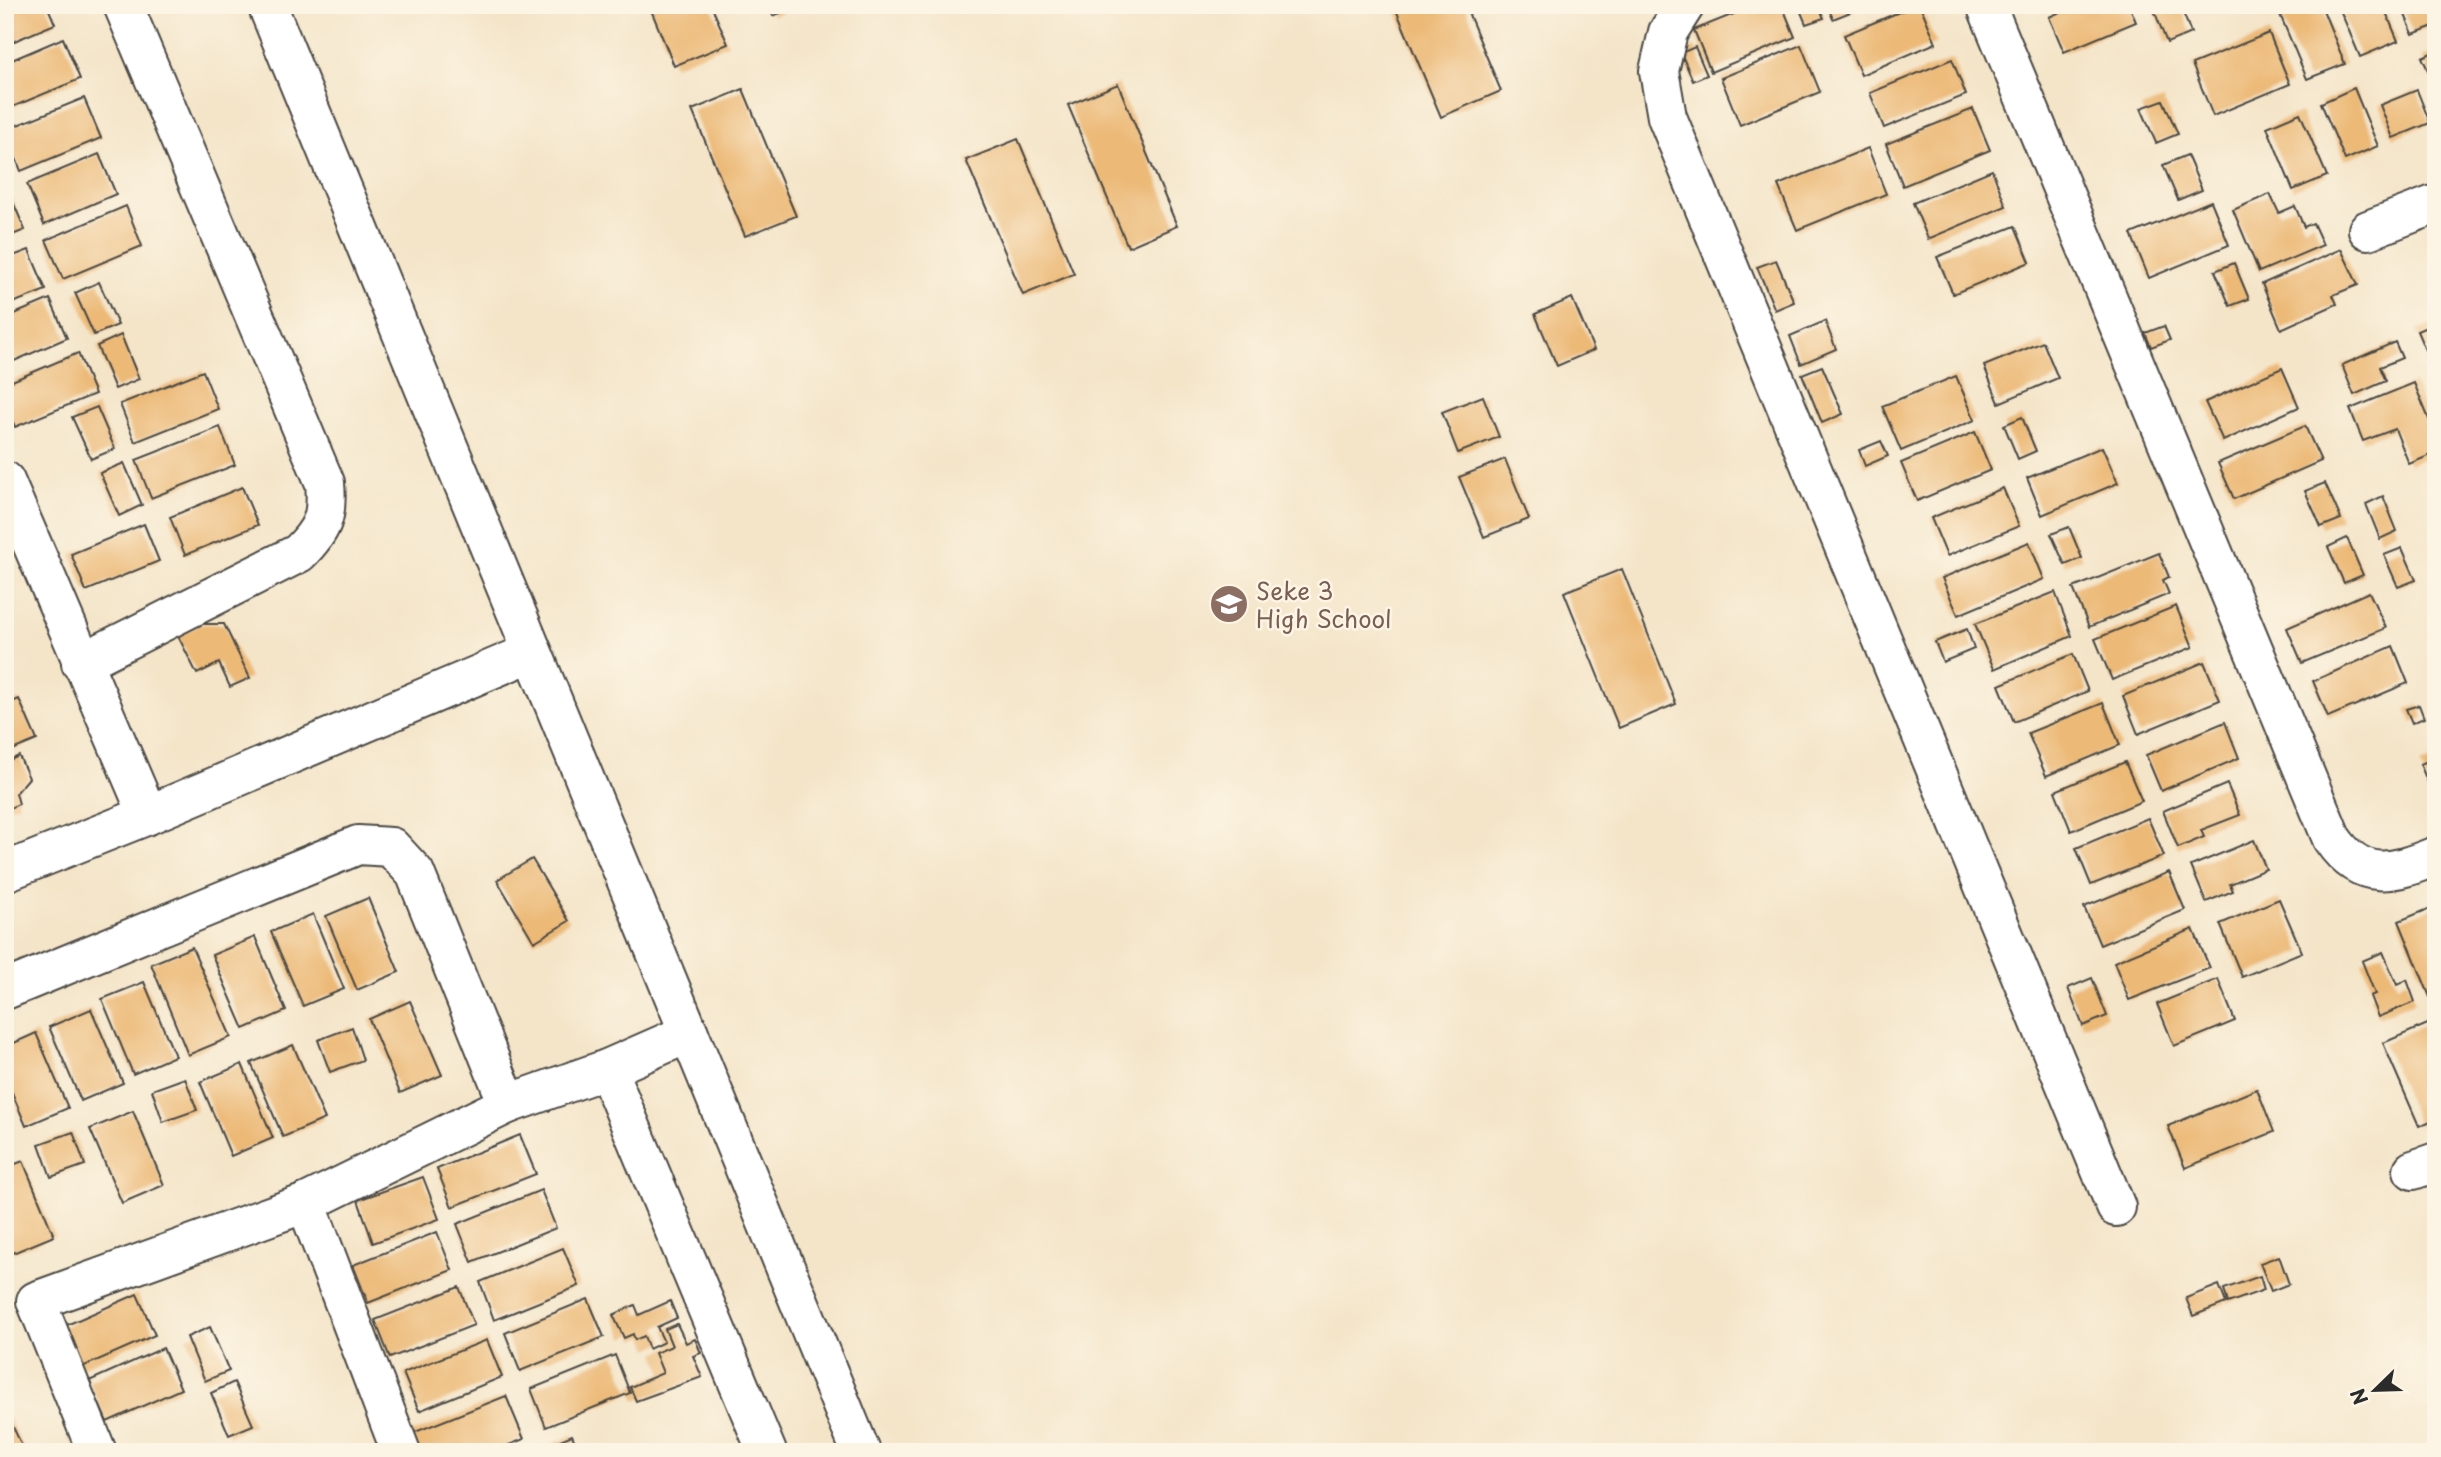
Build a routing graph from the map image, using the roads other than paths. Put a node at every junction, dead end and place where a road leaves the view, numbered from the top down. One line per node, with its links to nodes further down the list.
1 (123, 5): 9 (street)
2 (267, 5): 8 (street)
3 (1685, 5): 18 (street)
4 (1986, 5): 11 (street)
5 (2436, 204): 6 (street)
6 (2368, 230)
7 (5, 481): 9 (street)
8 (532, 652): 10 (street); 14 (street)
9 (81, 663): 10 (street)
10 (148, 815): 12 (street)
11 (2436, 856)
12 (5, 872)
13 (5, 990): 16 (street)
14 (689, 1033): 15 (street); 23 (street)
15 (607, 1069): 16 (street); 22 (street)
16 (509, 1104): 17 (street)
17 (306, 1203): 19 (street); 21 (street)
18 (2116, 1207)
19 (21, 1307): 20 (street)
20 (97, 1452)
21 (401, 1452)
22 (767, 1452)
23 (861, 1452)

